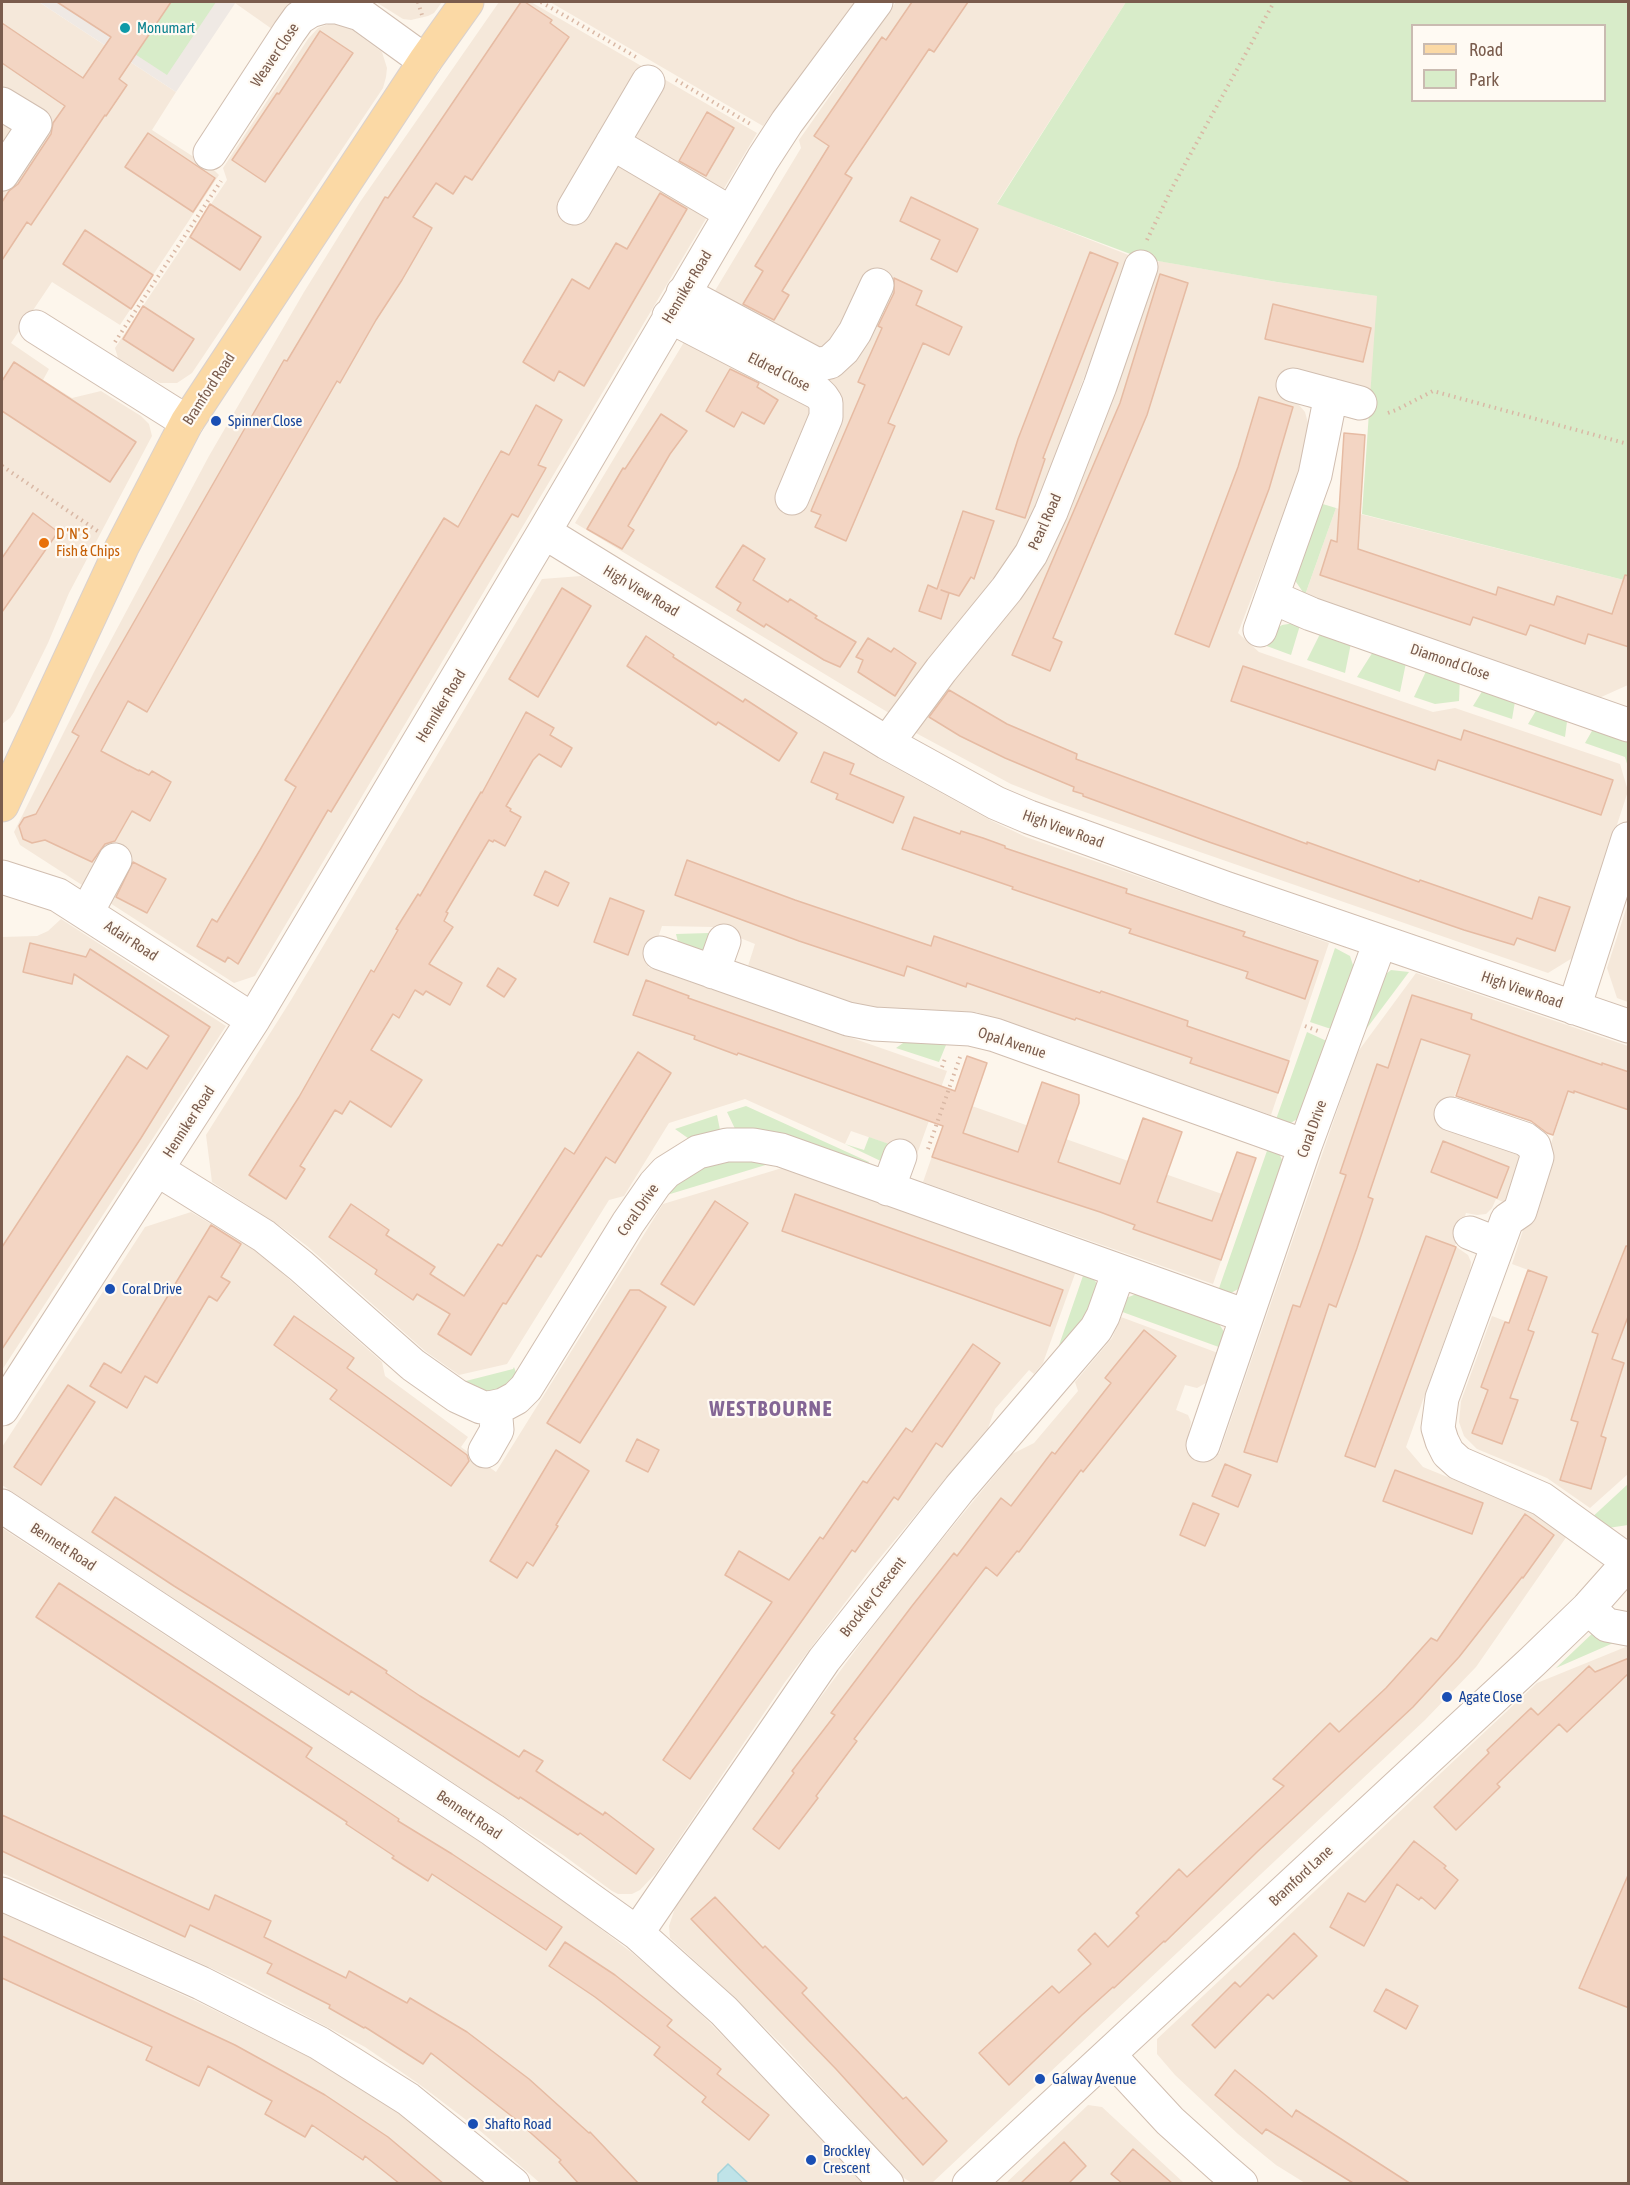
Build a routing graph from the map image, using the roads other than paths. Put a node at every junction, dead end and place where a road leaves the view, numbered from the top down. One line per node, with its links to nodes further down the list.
1 (467, 2): 3 (main road, Bramford Road)
2 (876, 2): 10 (street, Henniker Road)
3 (425, 60): 7 (street, Weaver Close); 16 (main road, Bramford Road)
4 (648, 82): 6 (street)
5 (2, 104): 8 (street)
6 (612, 143): 9 (street); 10 (street)
7 (210, 153)
8 (2, 174)
9 (574, 208)
10 (731, 213): 13 (street, Henniker Road)
11 (1141, 267): 22 (street, Pearl Road)
12 (877, 285): 13 (street)
13 (676, 305): 17 (street, Eldred Close); 18 (street, Henniker Road)
14 (36, 327): 16 (street)
15 (1293, 385): 19 (street)
16 (187, 422): 23 (main road, Bramford Road)
17 (792, 498)
18 (544, 532): 22 (street, High View Road); 34 (street, Henniker Road)
19 (1272, 597): 20 (street); 21 (street, Diamond Close)
20 (1260, 630)
21 (1629, 725)
22 (887, 743): 30 (street, High View Road)
23 (10, 767): 24 (main road, Bramford Road)
24 (2, 805)
25 (1629, 839): 33 (street)
26 (115, 860): 28 (street)
27 (2, 877): 28 (street, Adair Road)
28 (87, 912): 34 (street, Adair Road)
29 (724, 941): 32 (street)
30 (1380, 942): 33 (street, High View Road); 37 (street, Coral Drive)
31 (660, 954): 32 (street, Opal Avenue)
32 (713, 972): 37 (street, Opal Avenue)
33 (1574, 1008): 35 (street, High View Road)
34 (254, 1020): 39 (street, Henniker Road)
35 (1629, 1026)
36 (1451, 1114): 48 (street)
37 (1305, 1146): 42 (street, Coral Drive)
38 (913, 1156): 40 (street)
39 (158, 1170): 43 (street); 44 (street, Henniker Road)
40 (888, 1189): 41 (street, Coral Drive); 43 (street, Coral Drive)
41 (1119, 1271): 42 (street, Coral Drive); 52 (street, Brockley Crescent)
42 (1246, 1316): 45 (street, Coral Drive)
43 (495, 1407): 46 (street)
44 (2, 1409)
45 (1203, 1445)
46 (484, 1451)
47 (2, 1506): 52 (street, Bennett Road)
48 (1629, 1562): 49 (street, Bramford Lane)
49 (1588, 1608): 50 (street); 53 (street, Bramford Lane)
50 (1629, 1629)
51 (2, 1894): 54 (street)
52 (637, 1933): 55 (street, Bennett Road)
53 (1108, 2055): 56 (street, Bramford Lane); 57 (street)
54 (513, 2184)
55 (887, 2184)
56 (969, 2184)
57 (1241, 2184)

